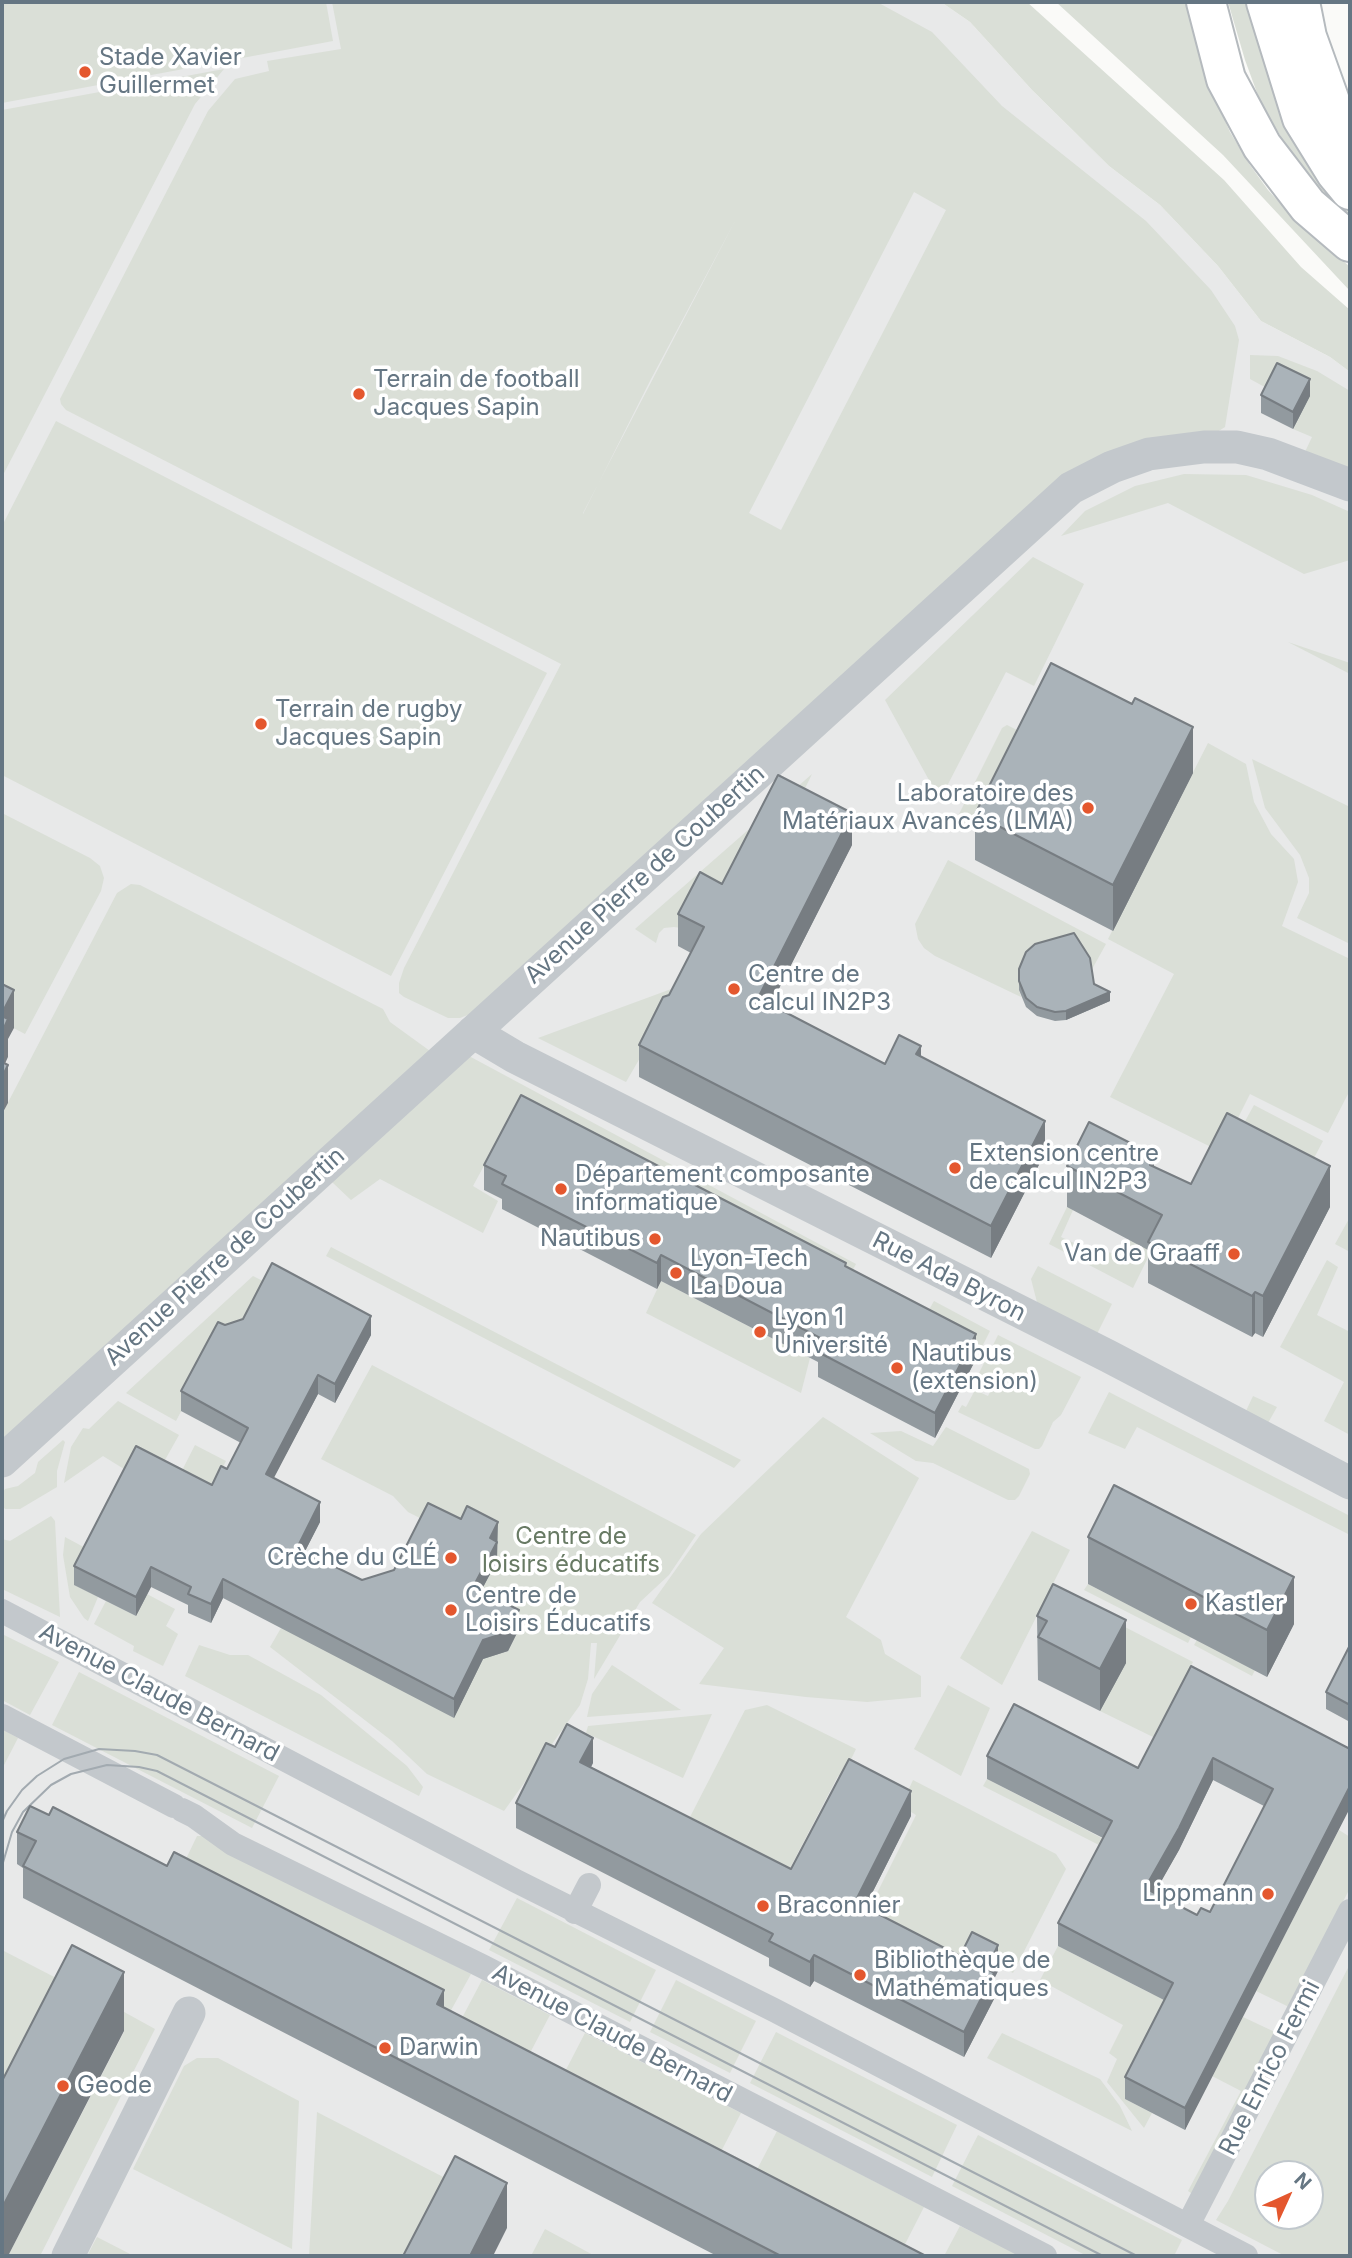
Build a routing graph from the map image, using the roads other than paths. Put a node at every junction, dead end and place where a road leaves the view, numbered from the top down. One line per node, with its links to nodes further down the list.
1 (1206, 2): 6 (main road)
2 (1266, 2): 5 (main road)
3 (1300, 2): 4 (main road)
4 (1350, 146)
5 (1350, 190)
6 (1350, 242)
7 (1350, 485): 8 (street, Avenue Pierre de Coubertin)
8 (472, 1032): 9 (street, Avenue Pierre de Coubertin); 10 (street, Rue Ada Byron)
9 (2, 1461)
10 (1350, 1483)
11 (2, 1611): 15 (street, Avenue Claude Bernard)
12 (2, 1716): 19 (street, Avenue Claude Bernard)
13 (589, 1885): 15 (street)
14 (1350, 1911): 17 (street, Rue Enrico Fermi)
15 (575, 1912): 17 (street, Avenue Claude Bernard)
16 (189, 2013): 18 (street)
17 (1188, 2225): 20 (street, Avenue Claude Bernard)
18 (68, 2256)
19 (1045, 2256)
20 (1247, 2256)

